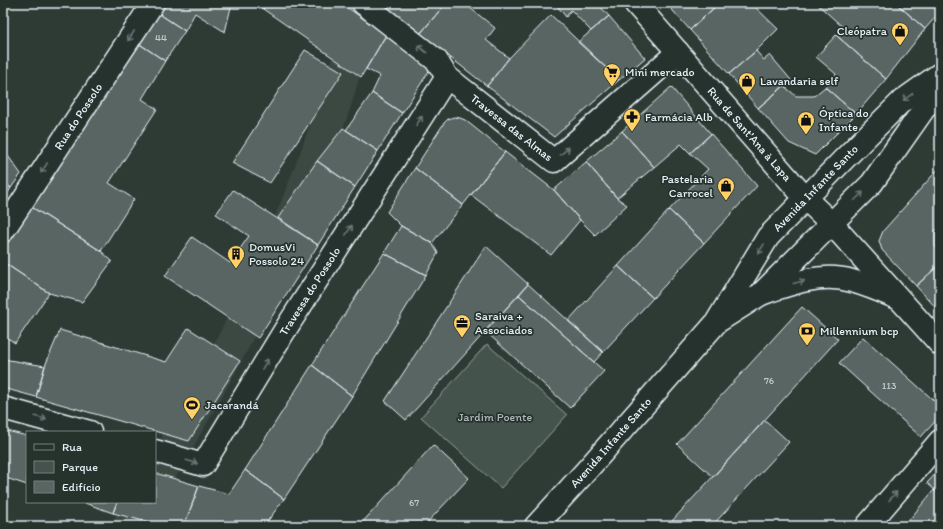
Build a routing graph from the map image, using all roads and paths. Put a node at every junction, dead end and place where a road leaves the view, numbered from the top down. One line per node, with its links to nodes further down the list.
1 (152, 3): 10 (street, Rua do Possolo, one-way to 10)
2 (363, 3): 6 (street, Travessa das Almas, one-way to 2)
3 (635, 3): 4 (street, Rua de Sant'Ana à Lapa)
4 (678, 52): 6 (street, Travessa das Almas, one-way to 4); 8 (street, Rua de Sant'Ana à Lapa)
5 (940, 74): 8 (street, Avenida Infante Santo, one-way to 8)
6 (447, 77): 18 (street, Travessa do Possolo, one-way to 6)
7 (940, 86): 9 (street, Avenida Infante Santo, one-way to 7)
8 (806, 199): 9 (street, Rua de Sant'Ana à Lapa); 13 (street, Avenida Infante Santo, one-way to 13)
9 (832, 224): 11 (street, Avenida Infante Santo); 12 (street, Rua de Sant'Ana à Lapa)
10 (3, 231)
11 (761, 294): 12 (street, Rua de Sant'Ana à Lapa, one-way to 12); 13 (street, Avenida Infante Santo)
12 (899, 298): 14 (street, Rua de Sant'Ana à Lapa)
13 (716, 323): 19 (street, Avenida Infante Santo)
14 (940, 344)
15 (3, 408): 16 (street, one-way to 16)
16 (86, 431)
17 (940, 441): 20 (street, one-way to 17)
18 (156, 451)
19 (536, 526)
20 (867, 526)

